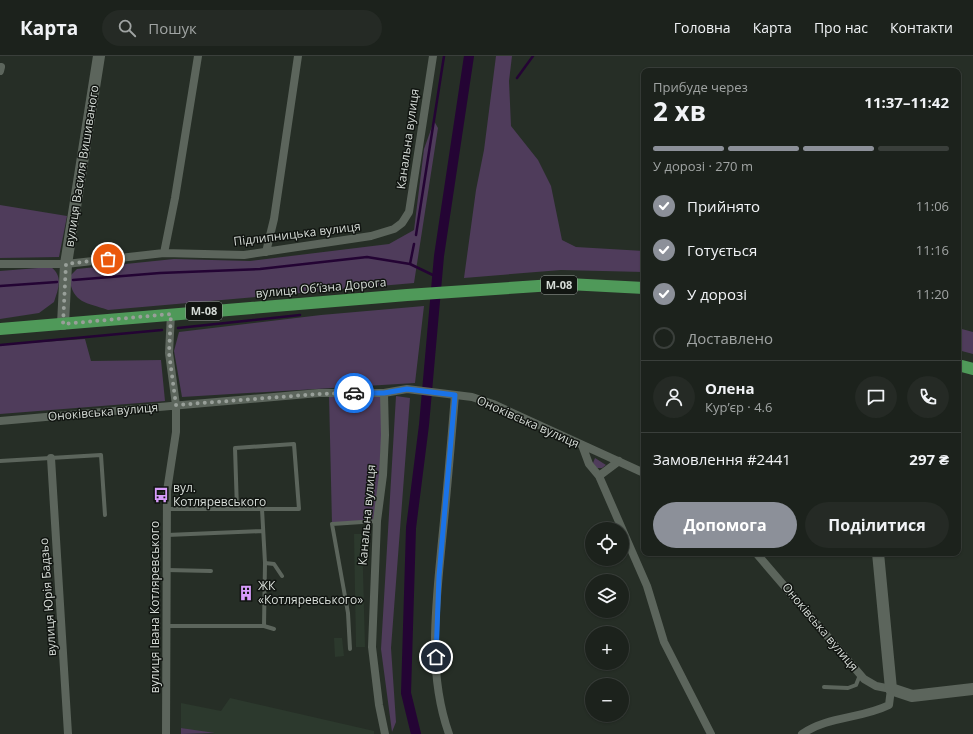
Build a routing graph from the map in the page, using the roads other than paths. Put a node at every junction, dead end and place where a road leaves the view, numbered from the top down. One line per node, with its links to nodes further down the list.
1 (99, 56): 9 (street, вулиця Василя Вишиваного)
2 (198, 56): 7 (street)
3 (298, 56): 6 (street)
4 (433, 56): 5 (street, Канальна вулиця)
5 (402, 223): 6 (street, Підлипницька вулиця)
6 (266, 252): 7 (street, Підлипницька вулиця)
7 (164, 253): 9 (street, Підлипницька вулиця)
8 (0, 264): 9 (street, Підлипницька вулиця)
9 (66, 264): 12 (street, вулиця Василя Вишиваного)
10 (641, 288): 11 (highway, вулиця Обʼїзна Дорога / М-08)
11 (171, 314): 12 (highway, вулиця Обʼїзна Дорога / М-08); 18 (street, вулиця Івана Котляревського)
12 (63, 324): 13 (highway, вулиця Обʼїзна Дорога / М-08)
13 (0, 329)
14 (961, 366): 15 (highway)
15 (973, 369)
16 (384, 393): 17 (street, Оноківська вулиця); 18 (street, Оноківська вулиця); 30 (street, Канальна вулиця)
17 (455, 395): 20 (street, Оноківська вулиця); 50 (street)
18 (176, 405): 19 (street, Оноківська вулиця); 26 (street, вулиця Івана Котляревського)
19 (0, 421)
20 (582, 445): 23 (street, Оноківська вулиця); 25 (street)
21 (51, 458): 22 (lane); 29 (lane); 47 (street, вулиця Юрія Бадзьо)
22 (0, 461)
23 (619, 461): 24 (street, Оноківська вулиця); 25 (street)
24 (641, 472)
25 (599, 476): 51 (street)
26 (167, 509): 27 (lane); 32 (street, вулиця Івана Котляревського)
27 (237, 509): 28 (lane); 28 (lane)
28 (262, 509): 31 (lane)
29 (105, 515)
30 (377, 521): 42 (lane); 49 (street, Канальна вулиця)
31 (263, 531): 32 (lane); 35 (lane)
32 (167, 535): 36 (street, вулиця Івана Котляревського)
33 (759, 556): 43 (street, Оноківська вулиця)
34 (878, 556): 45 (street)
35 (265, 563): 38 (lane); 40 (lane)
36 (167, 570): 37 (lane); 39 (street, вулиця Івана Котляревського)
37 (211, 571)
38 (282, 576)
39 (167, 626): 40 (lane); 48 (street, вулиця Івана Котляревського)
40 (264, 626): 41 (lane)
41 (274, 628)
42 (350, 649)
43 (860, 674): 44 (lane); 45 (street, Оноківська вулиця)
44 (824, 687)
45 (891, 689): 46 (street, Оноківська вулиця); 52 (street)
46 (973, 689)
47 (68, 734)
48 (166, 734)
49 (385, 734)
50 (449, 734)
51 (711, 734)
52 (802, 734)

